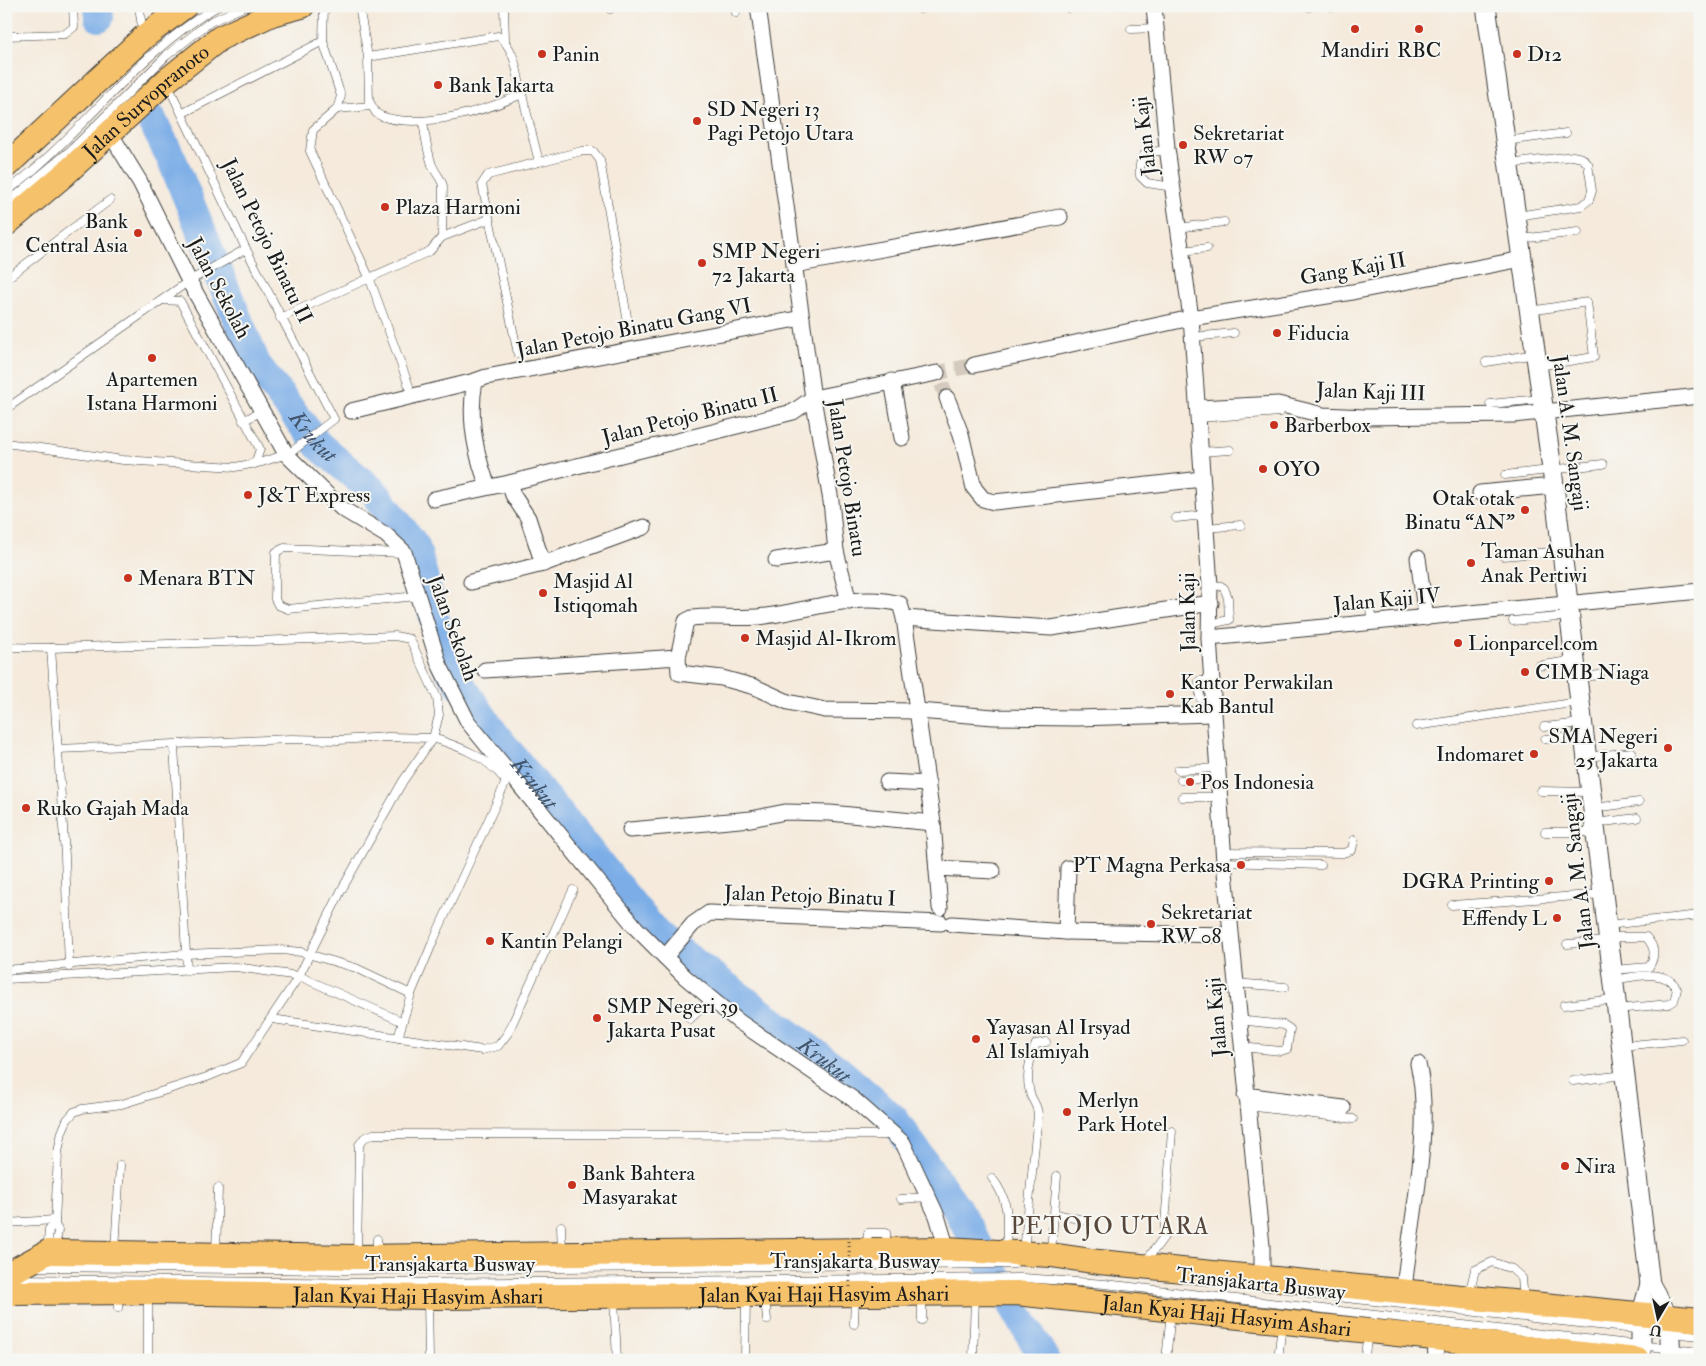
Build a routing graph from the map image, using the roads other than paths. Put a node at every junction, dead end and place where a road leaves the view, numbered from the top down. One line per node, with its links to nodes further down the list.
1 (73, 6): 15 (lane)
2 (139, 6): 16 (lane)
3 (185, 6): 16 (main road)
4 (218, 6): 34 (lane)
5 (245, 6): 36 (lane)
6 (302, 6): 20 (main road, Jalan Suryopranoto)
7 (324, 6): 17 (lane)
8 (359, 6): 19 (lane)
9 (504, 6): 18 (lane)
10 (758, 6): 50 (street, Jalan Petojo Binatu)
11 (1154, 6): 13 (street, Jalan Kaji)
12 (1486, 6): 28 (street, Jalan A. M. Sangaji)
13 (1156, 28): 14 (lane); 29 (street, Jalan Kaji)
14 (1131, 29)
15 (6, 36)
16 (140, 40): 32 (main road)
17 (323, 41): 23 (lane); 24 (lane)
18 (505, 41): 19 (lane); 21 (lane)
19 (368, 57): 22 (lane)
20 (159, 87): 24 (lane, Jalan Petojo Binatu II); 26 (main road, Jalan Suryopranoto)
21 (522, 94): 25 (lane); 30 (lane)
22 (371, 106): 23 (lane); 25 (lane)
23 (337, 110): 51 (lane)
24 (183, 114): 47 (lane, Jalan Petojo Binatu II)
25 (423, 121): 44 (lane)
26 (117, 127): 41 (main road, Jalan Suryopranoto); 53 (street, Jalan Sekolah)
27 (1566, 133): 28 (lane)
28 (1506, 142): 31 (street, Jalan A. M. Sangaji)
29 (1167, 150): 33 (street, Jalan Kaji); 33 (lane)
30 (539, 162): 39 (lane); 56 (lane)
31 (1509, 164): 37 (street, Jalan A. M. Sangaji); 37 (lane)
32 (6, 166)
33 (1173, 187): 42 (street, Jalan Kaji)
34 (6, 192)
35 (110, 200): 52 (lane)
36 (6, 204)
37 (1517, 216): 45 (street, Jalan A. M. Sangaji)
38 (1060, 217): 50 (street)
39 (489, 218): 44 (lane); 62 (lane)
40 (1224, 222): 42 (lane)
41 (6, 224)
42 (1178, 228): 48 (street, Jalan Kaji)
43 (1578, 232): 45 (lane)
44 (442, 237): 51 (lane)
45 (1520, 240): 49 (street, Jalan A. M. Sangaji)
46 (1207, 248): 48 (lane)
47 (243, 250): 53 (lane); 57 (lane, Jalan Petojo Binatu II)
48 (1182, 251): 59 (street, Jalan Kaji)
49 (1522, 259): 55 (street, Jalan A. M. Sangaji); 59 (street, Gang Kaji II)
50 (794, 265): 58 (street, Jalan Petojo Binatu)
51 (369, 277): 57 (lane); 69 (lane)
52 (6, 279)
53 (190, 280): 54 (lane); 76 (street, Jalan Sekolah)
54 (161, 300): 75 (lane); 80 (lane)
55 (1530, 311): 63 (street, Jalan A. M. Sangaji); 63 (lane)
56 (627, 317)
57 (280, 318): 84 (lane, Jalan Petojo Binatu II)
58 (802, 318): 68 (street, Jalan Petojo Binatu Gang VI); 71 (street, Jalan Petojo Binatu)
59 (1191, 318): 61 (street, Jalan Kaji); 65 (street)
60 (1234, 334): 61 (lane)
61 (1193, 337): 79 (street, Jalan Kaji)
62 (518, 354)
63 (1537, 360): 64 (lane); 74 (street, Jalan A. M. Sangaji)
64 (1486, 362)
65 (974, 364)
66 (937, 374): 67 (street, Jalan Petojo Binatu II)
67 (892, 381): 71 (street, Jalan Petojo Binatu II); 81 (street)
68 (475, 382): 77 (street, Jalan Petojo Binatu Gang VI); 92 (street)
69 (409, 386)
70 (1700, 396): 74 (street, Jalan Kaji III)
71 (813, 398): 91 (street, Jalan Petojo Binatu II); 99 (street, Jalan Petojo Binatu)
72 (947, 398): 90 (street)
73 (1490, 404): 74 (lane)
74 (1544, 406): 79 (street, Jalan Kaji III); 89 (street, Jalan A. M. Sangaji)
75 (6, 409)
76 (262, 411): 80 (lane); 84 (street, Jalan Sekolah)
77 (351, 411)
78 (1280, 412): 79 (lane)
79 (1198, 413): 85 (street, Jalan Kaji)
80 (243, 421): 86 (lane)
81 (902, 438)
82 (6, 443): 86 (lane)
83 (1230, 450): 85 (lane)
84 (291, 452): 86 (lane); 101 (street, Jalan Sekolah)
85 (1200, 452): 90 (street, Jalan Kaji)
86 (256, 464)
87 (1603, 464): 89 (lane)
88 (1505, 475): 89 (lane)
89 (1553, 477): 93 (street); 100 (street, Jalan A. M. Sangaji)
90 (1202, 479): 96 (street, Jalan Kaji)
91 (509, 483): 92 (street, Jalan Petojo Binatu II); 105 (street)
92 (488, 486): 94 (street, Jalan Petojo Binatu II)
93 (1480, 493)
94 (434, 499)
95 (1176, 518): 96 (lane)
96 (1205, 522): 97 (lane); 107 (street, Jalan Kaji)
97 (1241, 525)
98 (644, 527): 105 (street)
99 (836, 551): 104 (street); 110 (street, Jalan Petojo Binatu)
100 (1562, 551): 102 (lane); 112 (street, Jalan A. M. Sangaji)
101 (404, 552): 109 (street, Jalan Sekolah); 109 (lane)
102 (1502, 556)
103 (1418, 558): 114 (street)
104 (776, 560)
105 (543, 564): 106 (street)
106 (471, 582)
107 (1210, 586): 111 (street, Jalan Kaji); 116 (lane)
108 (1700, 591): 112 (street, Jalan Kaji IV)
109 (417, 596): 167 (street, Jalan Sekolah)
110 (849, 602): 113 (street); 119 (street)
111 (1211, 603): 113 (street); 116 (street, Jalan Kaji)
112 (1570, 610): 114 (street, Jalan Kaji IV); 115 (lane); 121 (street, Jalan A. M. Sangaji)
113 (904, 618): 127 (street)
114 (1426, 618): 116 (street, Jalan Kaji IV)
115 (1513, 621)
116 (1209, 631): 124 (street, Jalan Kaji)
117 (6, 647): 118 (lane)
118 (51, 648): 132 (lane); 135 (lane)
119 (678, 657): 122 (street); 127 (street)
120 (1538, 666): 121 (lane)
121 (1576, 669): 123 (lane); 126 (street, Jalan A. M. Sangaji)
122 (486, 670)
123 (1599, 676)
124 (1211, 681): 125 (lane); 128 (street, Jalan Kaji)
125 (1200, 698)
126 (1579, 702): 129 (lane); 131 (street, Jalan A. M. Sangaji)
127 (918, 711): 128 (street); 142 (street)
128 (1213, 714): 139 (street, Jalan Kaji)
129 (1416, 726)
130 (1544, 727): 131 (lane)
131 (1584, 730): 133 (lane); 137 (street, Jalan A. M. Sangaji)
132 (433, 738): 134 (lane); 169 (lane); 179 (lane)
133 (1545, 739)
134 (174, 746): 135 (lane); 168 (lane)
135 (58, 749): 170 (lane)
136 (1632, 752): 137 (lane)
137 (1587, 757): 147 (street, Jalan A. M. Sangaji)
138 (1178, 770): 139 (lane)
139 (1217, 773): 140 (lane); 145 (street, Jalan Kaji)
140 (1181, 780)
141 (887, 782): 142 (street)
142 (928, 784): 149 (street)
143 (1542, 791): 147 (lane)
144 (1182, 797): 145 (lane)
145 (1219, 797): 153 (street, Jalan Kaji)
146 (1639, 802): 147 (lane)
147 (1594, 814): 148 (lane); 151 (lane); 159 (street, Jalan A. M. Sangaji)
148 (1637, 818)
149 (933, 823): 150 (street); 155 (street)
150 (630, 830)
151 (1545, 832)
152 (1354, 840): 153 (lane)
153 (1223, 857): 154 (lane); 165 (street, Jalan Kaji)
154 (1321, 865)
155 (937, 868): 157 (street); 161 (street)
156 (1068, 868): 163 (street)
157 (993, 871)
158 (573, 890): 187 (lane)
159 (1604, 894): 160 (lane); 164 (street, Jalan A. M. Sangaji)
160 (1452, 905)
161 (940, 908)
162 (1700, 915): 164 (lane)
163 (1066, 932): 165 (street, Jalan Petojo Binatu I); 167 (street, Jalan Petojo Binatu I)
164 (1609, 934): 166 (lane); 173 (street, Jalan A. M. Sangaji); 173 (lane)
165 (1230, 935): 177 (street, Jalan Kaji)
166 (1567, 944)
167 (668, 953): 180 (street, Jalan Sekolah)
168 (185, 954): 169 (lane); 170 (lane); 172 (lane)
169 (310, 954): 174 (lane); 179 (lane)
170 (69, 964): 171 (lane); 175 (lane)
171 (6, 970)
172 (187, 970): 174 (lane); 175 (lane)
173 (1613, 975): 181 (street, Jalan A. M. Sangaji); 181 (lane)
174 (298, 976): 183 (lane); 186 (lane)
175 (70, 977): 176 (lane)
176 (6, 979)
177 (1235, 983): 178 (lane); 185 (street, Jalan Kaji)
178 (1285, 987)
179 (411, 994): 186 (lane)
180 (712, 999): 184 (lane); 198 (street, Jalan Sekolah)
181 (1617, 1004): 182 (lane); 190 (street, Jalan A. M. Sangaji)
182 (1564, 1005)
183 (272, 1019): 187 (lane); 208 (lane)
184 (690, 1019)
185 (1238, 1020): 191 (street, Jalan Kaji); 191 (lane)
186 (401, 1021): 187 (lane)
187 (398, 1038)
188 (1682, 1040): 190 (lane)
189 (1046, 1042): 217 (lane)
190 (1622, 1046): 193 (street, Jalan A. M. Sangaji)
191 (1241, 1047): 195 (street, Jalan Kaji)
192 (1418, 1064): 225 (street)
193 (1625, 1075): 194 (lane); 221 (street, Jalan A. M. Sangaji)
194 (1573, 1081)
195 (1246, 1100): 196 (street); 220 (street, Jalan Kaji)
196 (1348, 1114)
197 (1172, 1131): 218 (lane)
198 (895, 1135): 203 (street, Jalan Sekolah); 211 (lane, Jalan Kyai Haji Hasyim Ashari)
199 (120, 1165): 212 (lane)
200 (1058, 1176): 205 (lane)
201 (992, 1178): 217 (lane)
202 (218, 1188): 215 (lane)
203 (928, 1197): 204 (lane); 214 (street, Jalan Sekolah)
204 (902, 1199)
205 (1056, 1214): 206 (lane); 216 (lane)
206 (1083, 1220)
207 (6, 1222): 208 (lane)
208 (55, 1223): 210 (lane)
209 (561, 1226): 213 (lane)
210 (50, 1251): 212 (main road, Jalan Kyai Haji Hasyim Ashari); 219 (main road)
211 (370, 1251): 213 (main road, Jalan Kyai Haji Hasyim Ashari); 215 (main road, Jalan Kyai Haji Hasyim Ashari)
212 (115, 1253): 215 (main road, Jalan Kyai Haji Hasyim Ashari)
213 (562, 1254): 214 (main road, Jalan Kyai Haji Hasyim Ashari)
214 (964, 1254): 217 (main road, Jalan Kyai Haji Hasyim Ashari); 219 (lane, Transjakarta Busway)
215 (216, 1255)
216 (1051, 1255): 217 (main road, Jalan Kyai Haji Hasyim Ashari); 218 (main road, Jalan Kyai Haji Hasyim Ashari)
217 (1011, 1257)
218 (1142, 1266): 220 (main road, Jalan Kyai Haji Hasyim Ashari)
219 (11, 1274): 222 (lane, Transjakarta Busway)
220 (1262, 1278): 225 (main road, Jalan Kyai Haji Hasyim Ashari)
221 (1650, 1284): 243 (street, Jalan A. M. Sangaji); 244 (street, Jalan A. M. Sangaji)
222 (995, 1287): 229 (main road, Jalan Kyai Haji Hasyim Ashari); 235 (main road, Jalan Kyai Haji Hasyim Ashari); 244 (lane, Transjakarta Busway); 249 (lane)
223 (148, 1292): 226 (main road, Jalan Kyai Haji Hasyim Ashari); 231 (main road, Jalan Kyai Haji Hasyim Ashari); 250 (lane)
224 (853, 1292): 228 (main road, Jalan Kyai Haji Hasyim Ashari); 229 (main road, Jalan Kyai Haji Hasyim Ashari); 240 (lane)
225 (1404, 1292): 233 (main road, Jalan Kyai Haji Hasyim Ashari)
226 (6, 1293): 232 (lane)
227 (1299, 1293): 244 (lane, Transjakarta Busway)
228 (755, 1294): 230 (main road, Jalan Kyai Haji Hasyim Ashari); 236 (lane); 253 (lane)
229 (922, 1294): 237 (lane)
230 (614, 1296): 231 (main road, Jalan Kyai Haji Hasyim Ashari); 252 (lane)
231 (428, 1297): 251 (lane)
232 (6, 1298)
233 (1468, 1298): 234 (main road, Jalan Kyai Haji Hasyim Ashari); 234 (lane)
234 (1524, 1304): 244 (main road, Jalan Kyai Haji Hasyim Ashari)
235 (1171, 1309): 239 (main road, Jalan Kyai Haji Hasyim Ashari); 254 (lane)
236 (767, 1320)
237 (922, 1320)
238 (1700, 1320): 243 (main road, Jalan Kyai Haji Hasyim Ashari)
239 (1282, 1321): 241 (main road, Jalan Kyai Haji Hasyim Ashari); 255 (lane)
240 (854, 1324)
241 (1368, 1331): 245 (main road, Jalan Kyai Haji Hasyim Ashari); 248 (lane)
242 (1700, 1336): 243 (lane)
243 (1670, 1340): 244 (main road, Jalan Kyai Haji Hasyim Ashari); 247 (lane)
244 (1637, 1347): 246 (main road, Jalan Kyai Haji Hasyim Ashari)
245 (1435, 1349): 246 (main road, Jalan Kyai Haji Hasyim Ashari)
246 (1511, 1352)
247 (1700, 1352)
248 (1365, 1355)
249 (973, 1359)
250 (148, 1360)
251 (429, 1360)
252 (617, 1360)
253 (745, 1360)
254 (1166, 1360)
255 (1278, 1360)

